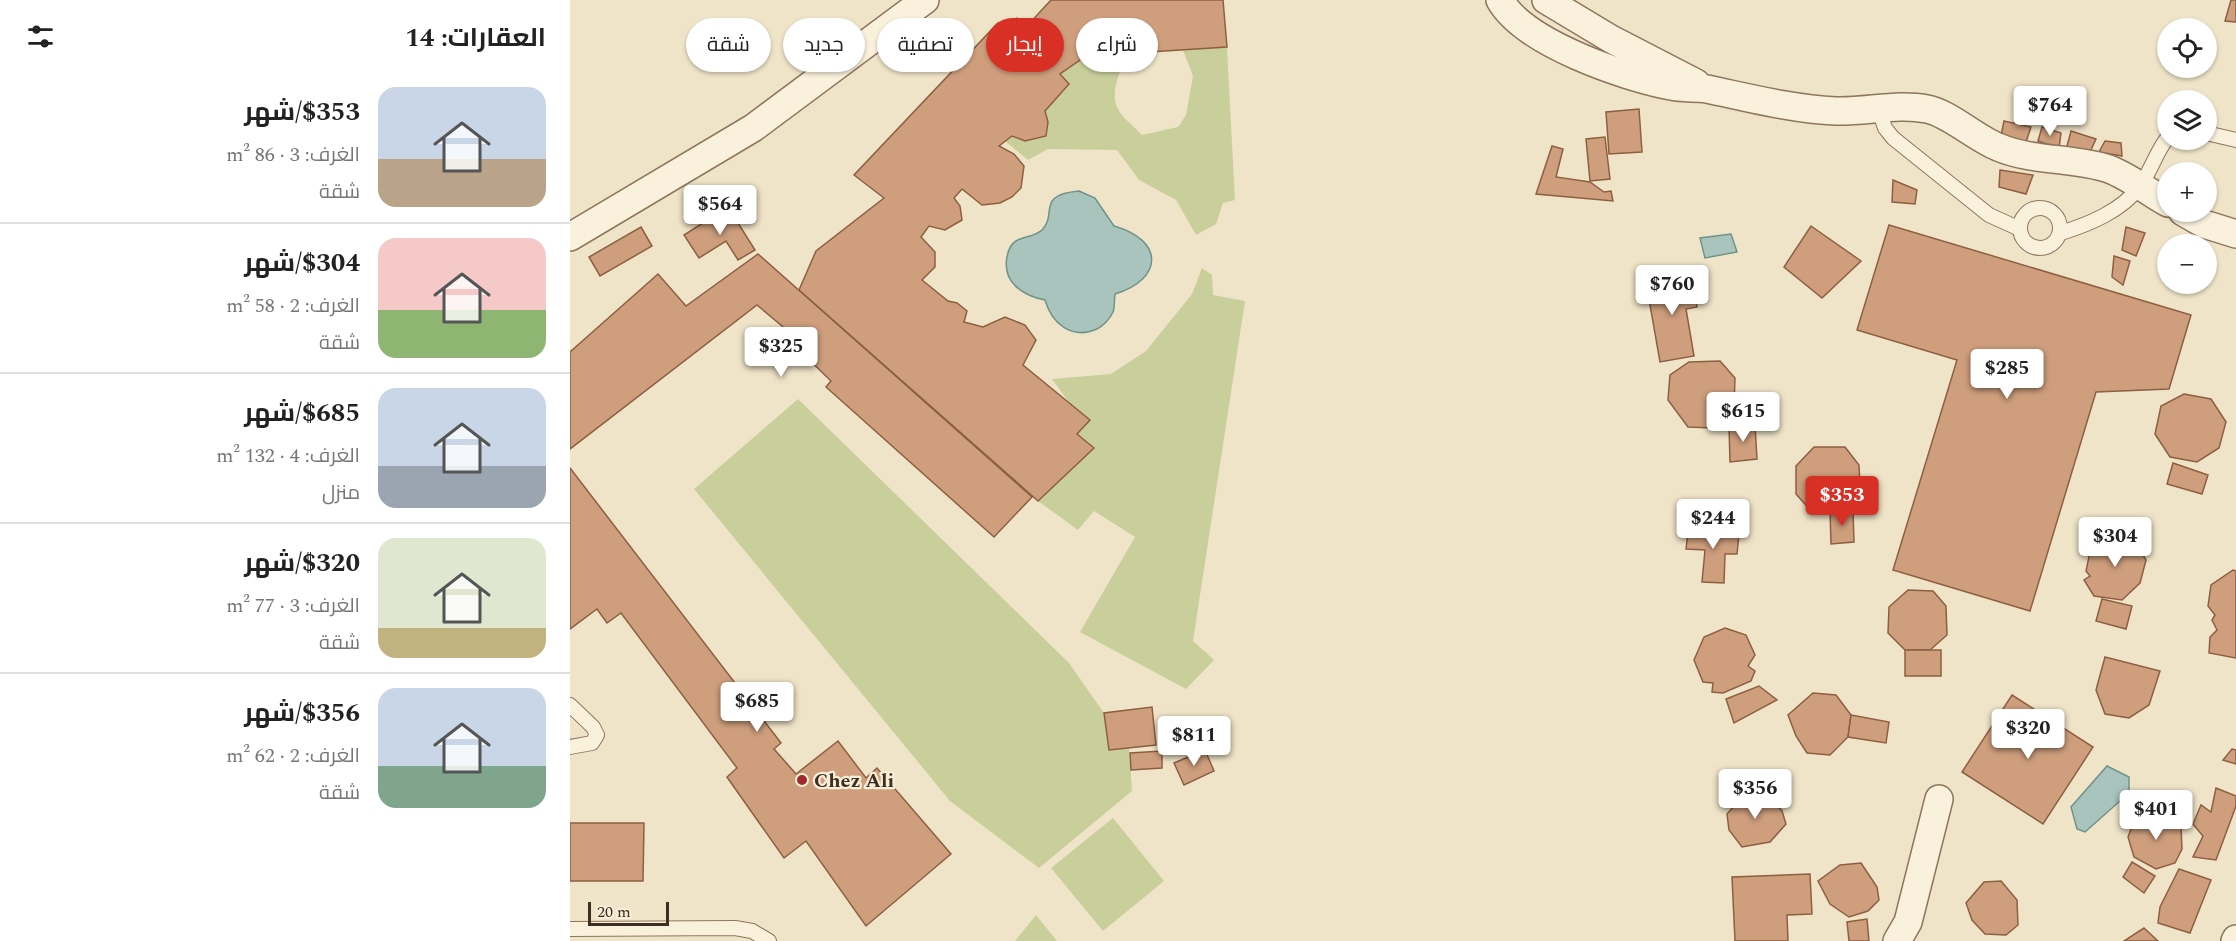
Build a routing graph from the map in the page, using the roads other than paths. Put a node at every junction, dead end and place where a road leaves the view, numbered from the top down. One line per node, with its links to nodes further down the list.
1 (925, 0): 17 (street)
2 (1500, 0): 5 (street)
3 (1546, 0): 4 (street)
4 (1611, 39): 5 (street); 6 (street)
5 (1597, 64): 6 (street)
6 (1705, 89): 7 (street)
7 (1879, 110): 11 (street); 14 (lane)
8 (2217, 136): 9 (lane)
9 (2236, 141)
10 (2161, 150): 11 (lane)
11 (2140, 186): 12 (street); 15 (lane)
12 (2157, 196)
13 (2200, 222): 16 (street)
14 (2020, 229): 15 (lane); 15 (lane)
15 (2061, 233)
16 (2236, 234)
17 (570, 237)
18 (570, 705): 19 (lane)
19 (570, 747)
20 (1939, 800): 23 (street)
21 (570, 929): 22 (lane)
22 (769, 941)
23 (1897, 941)

